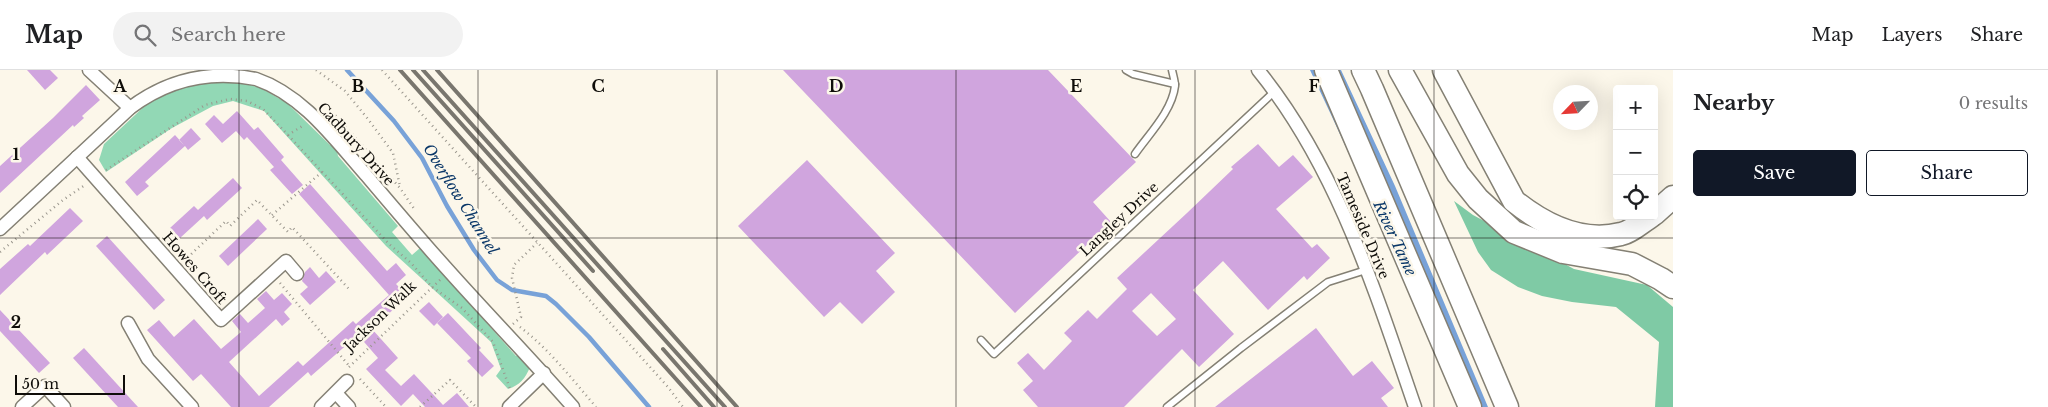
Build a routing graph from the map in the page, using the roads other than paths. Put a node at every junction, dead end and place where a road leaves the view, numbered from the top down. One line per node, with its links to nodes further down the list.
1 (1126, 70): 9 (lane)
2 (1172, 70): 9 (lane)
3 (1258, 70): 10 (street, Tameside Drive)
4 (1326, 70): 35 (highway)
5 (1363, 70): 36 (highway)
6 (1400, 70): 20 (highway)
7 (1444, 70): 16 (highway)
8 (95, 72): 11 (street)
9 (1175, 84): 12 (lane)
10 (1275, 90): 18 (street, Tameside Drive); 22 (lane, Langley Drive)
11 (130, 108): 13 (street, Cadbury Drive); 23 (street, Cadbury Drive)
12 (1135, 154)
13 (77, 157): 17 (street, Cadbury Drive); 19 (street, Howes Croft)
14 (1673, 197): 15 (highway)
15 (1658, 210)
16 (1645, 220)
17 (0, 229)
18 (1366, 270): 33 (lane); 34 (street, Tameside Drive)
19 (297, 274)
20 (1673, 287)
21 (128, 323): 29 (street)
22 (981, 340)
23 (544, 373): 26 (street); 32 (street, Cadbury Drive)
24 (347, 381): 25 (street)
25 (336, 393): 30 (street); 31 (street)
26 (513, 402)
27 (22, 407): 28 (street)
28 (64, 407)
29 (192, 407)
30 (321, 407)
31 (349, 407)
32 (573, 407)
33 (1166, 407)
34 (1415, 407)
35 (1470, 407)
36 (1508, 407)

